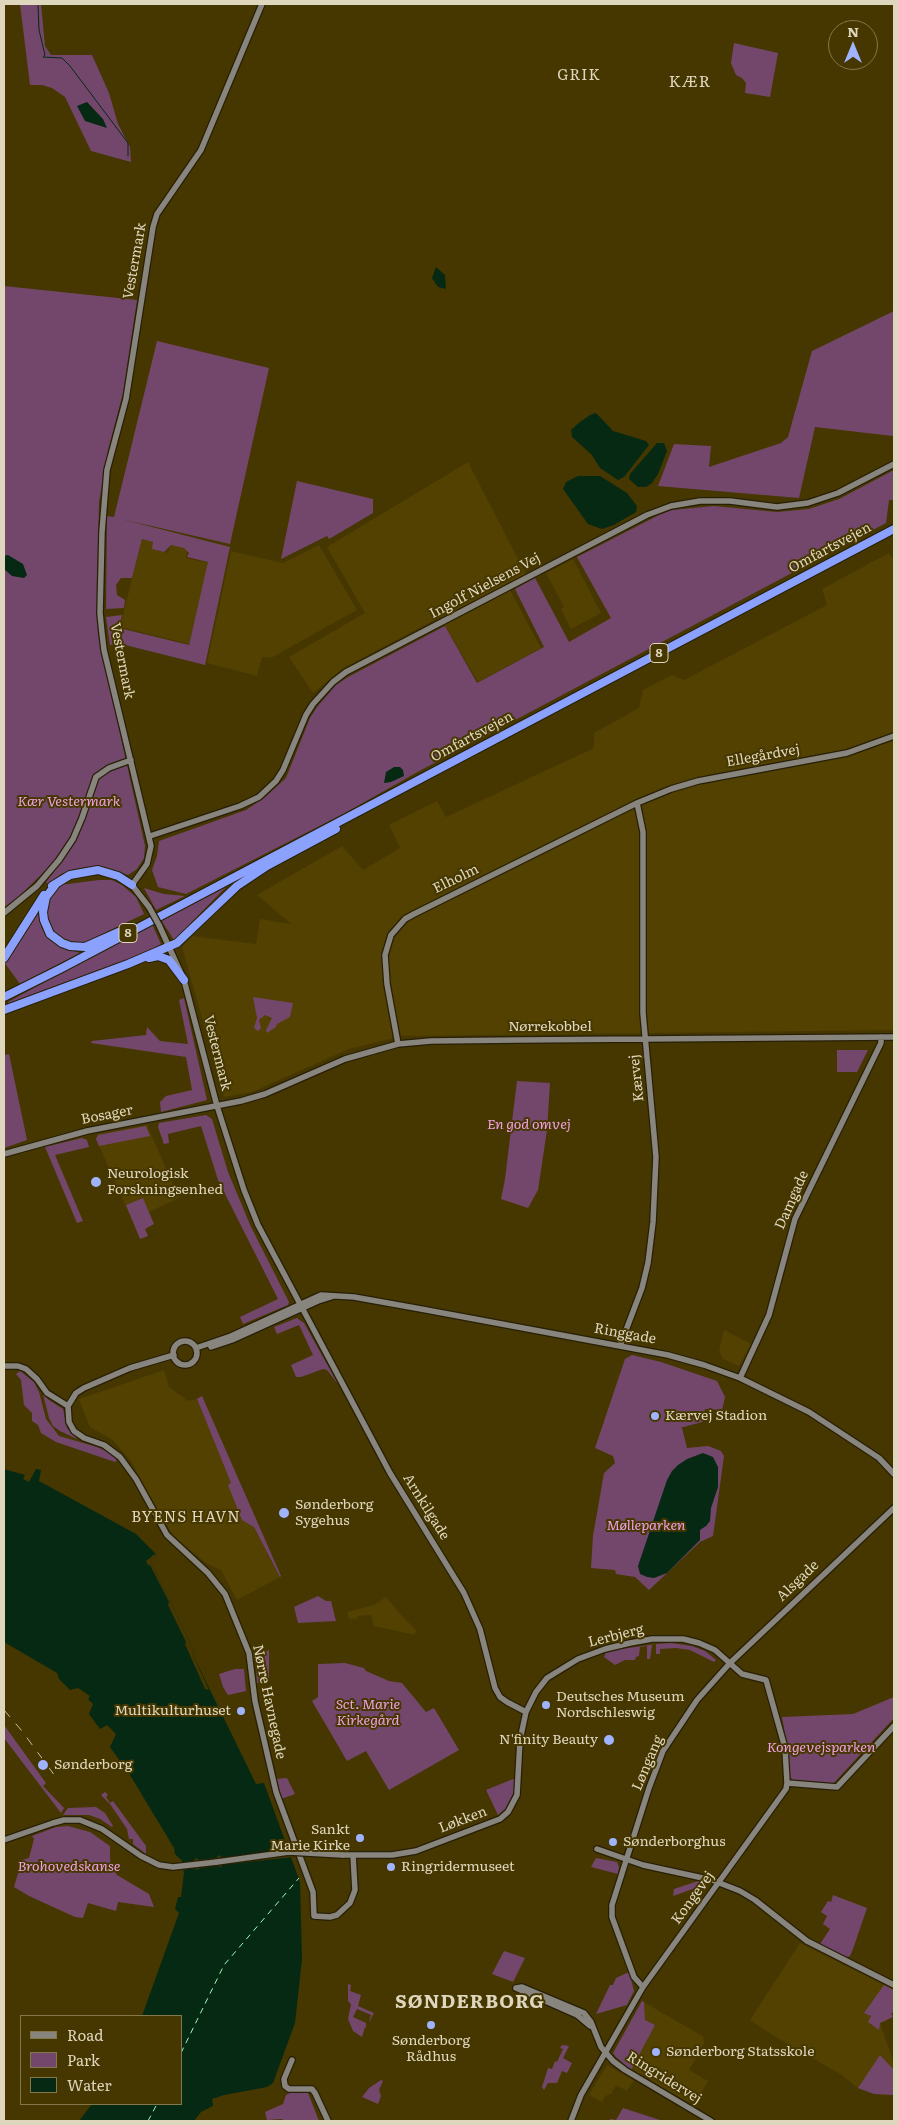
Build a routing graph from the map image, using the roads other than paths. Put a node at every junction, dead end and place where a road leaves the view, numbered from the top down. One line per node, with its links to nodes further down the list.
1 (262, 4): 5 (street, Vestermark)
2 (894, 464): 8 (street, Ingolf Nielsens Vej)
3 (894, 529): 6 (highway, Omfartsvejen / 8)
4 (894, 736): 7 (street, Ellegårdvej)
5 (131, 760): 8 (street, Vestermark); 12 (street)
6 (424, 777): 11 (highway, Omfartsvejen / 8); 13 (highway)
7 (637, 803): 23 (street, Kærvej); 24 (street, Elholm)
8 (150, 836): 10 (street, Vestermark)
9 (56, 884): 10 (highway); 11 (highway); 14 (highway)
10 (132, 885): 13 (street, Vestermark, bridge)
11 (193, 898): 16 (highway, Omfartsvejen / 8)
12 (4, 913)
13 (170, 947): 15 (highway); 17 (street, Vestermark)
14 (4, 958)
15 (128, 964): 17 (highway); 20 (highway)
16 (62, 968): 18 (highway, 8); 19 (highway, 8)
17 (184, 980): 25 (street, Vestermark)
18 (4, 997)
19 (4, 1000)
20 (4, 1010)
21 (881, 1037): 22 (street, Nørrekobbel); 23 (street, Nørrekobbel); 32 (street, Damgade)
22 (894, 1037)
23 (645, 1039): 24 (street, Nørrekobbel); 28 (street, Kærvej)
24 (398, 1044): 25 (street, Nørrekobbel)
25 (217, 1106): 26 (street, Bosager); 27 (street, Vestermark)
26 (4, 1154)
27 (302, 1306): 28 (street, Ringgade); 29 (street); 42 (street, Arnkilgade)
28 (620, 1346): 32 (street, Ringgade)
29 (196, 1349): 30 (street); 30 (street)
30 (174, 1355): 33 (street)
31 (4, 1366): 33 (street)
32 (740, 1378): 34 (street, Ringgade)
33 (68, 1406): 47 (street, Nørre Havnegade)
34 (886, 1465): 35 (street, Ringgade); 36 (street, Ringgade)
35 (894, 1470)
36 (894, 1474)
37 (894, 1504): 39 (street, Alsgade)
38 (894, 1508): 39 (street, Alsgade)
39 (883, 1517): 40 (street, Alsgade)
40 (730, 1663): 41 (street, Lerbjerg); 42 (street, Lerbjerg); 48 (street, Løngang)
41 (766, 1680): 44 (street, Kongevej)
42 (526, 1712): 47 (street, Løkken)
43 (894, 1726): 44 (street)
44 (787, 1783): 49 (street, Kongevej)
45 (4, 1840): 47 (street, Løkken, bridge)
46 (597, 1849): 48 (street)
47 (353, 1855)
48 (628, 1860): 49 (street); 51 (street, Løngang)
49 (720, 1882): 50 (street); 51 (street, Kongevej)
50 (894, 1985)
51 (643, 1987): 53 (street, Kongevej)
52 (584, 2017): 52 (street); 53 (street)
53 (605, 2053): 56 (street, Kongevej); 57 (street, Ringridervej)
54 (292, 2060): 55 (street)
55 (328, 2121)
56 (571, 2121)
57 (711, 2121)

